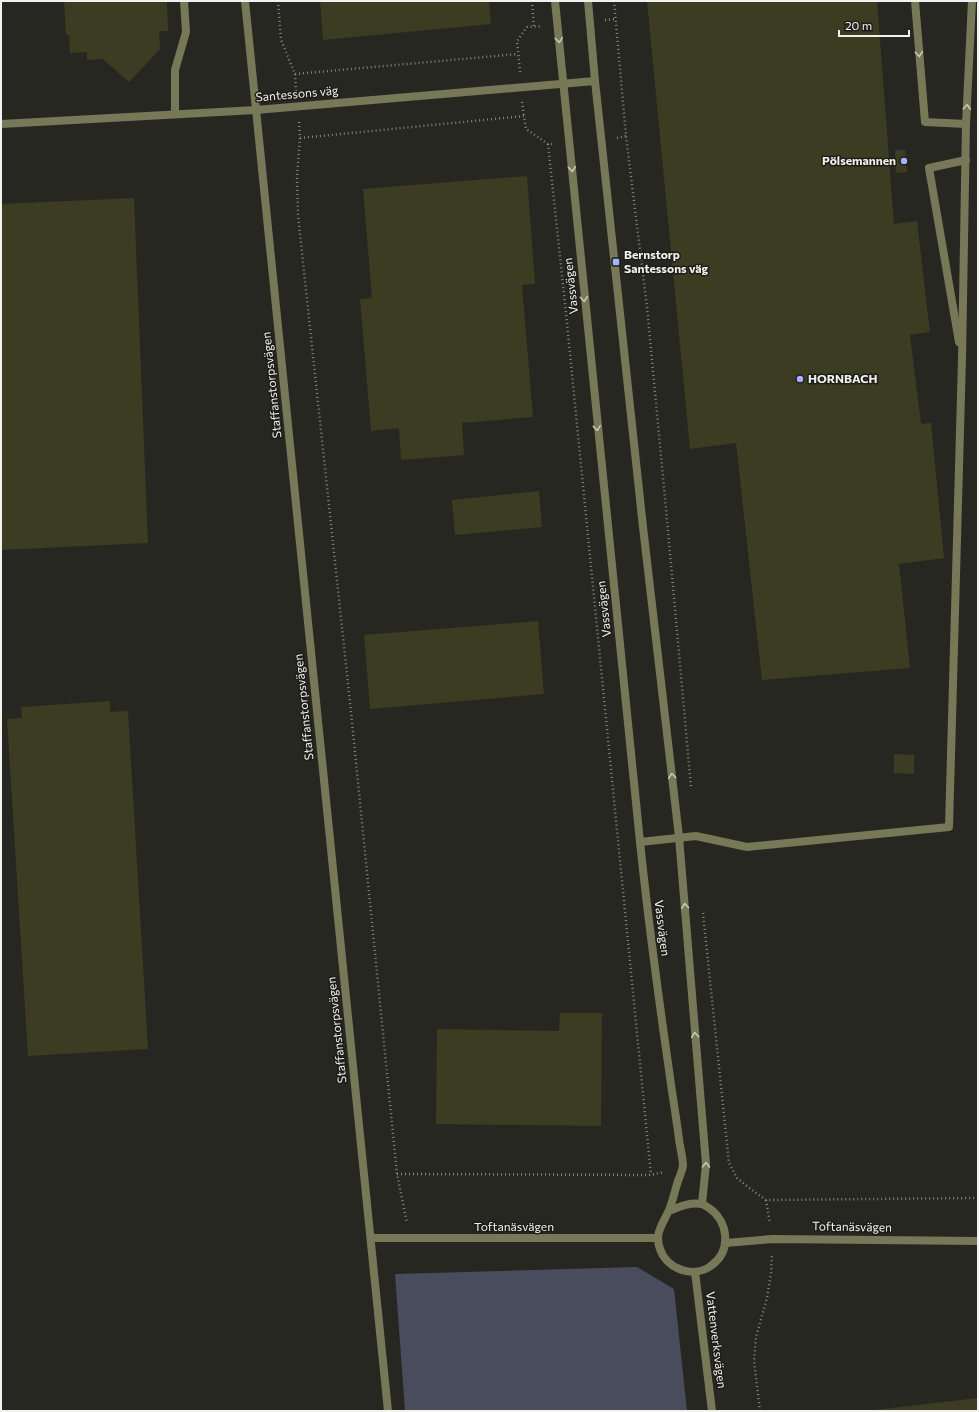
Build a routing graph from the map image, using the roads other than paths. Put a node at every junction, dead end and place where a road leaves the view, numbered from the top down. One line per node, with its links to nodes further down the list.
1 (184, 1): 10 (street)
2 (245, 1): 9 (street, Staffanstorpsvägen)
3 (555, 1): 8 (street, Vassvägen, one-way to 8)
4 (588, 1): 7 (street, Vassvägen)
5 (915, 1): 12 (street, one-way to 12)
6 (972, 1): 12 (street, one-way to 6)
7 (595, 81): 8 (street, Santessons väg); 15 (street, Vassvägen, one-way to 7)
8 (563, 83): 9 (street, Santessons väg); 16 (street, Vassvägen, one-way to 16)
9 (256, 110): 10 (street, Santessons väg); 19 (street, Staffanstorpsvägen)
10 (175, 114): 11 (street, Santessons väg)
11 (1, 124)
12 (966, 124): 13 (street)
13 (966, 160): 14 (street); 14 (street)
14 (962, 359): 15 (street)
15 (679, 837): 16 (street); 17 (street, Vassvägen, one-way to 15)
16 (640, 842): 18 (street, Vassvägen)
17 (702, 1204): 18 (street); 22 (street)
18 (669, 1211): 20 (street)
19 (371, 1238): 20 (street, Toftanäsvägen); 24 (street, Staffanstorpsvägen)
20 (658, 1238): 23 (street)
21 (978, 1241): 22 (street, Toftanäsvägen)
22 (726, 1242): 23 (street)
23 (695, 1272): 25 (street, Vattenverksvägen)
24 (388, 1411)
25 (712, 1411)

